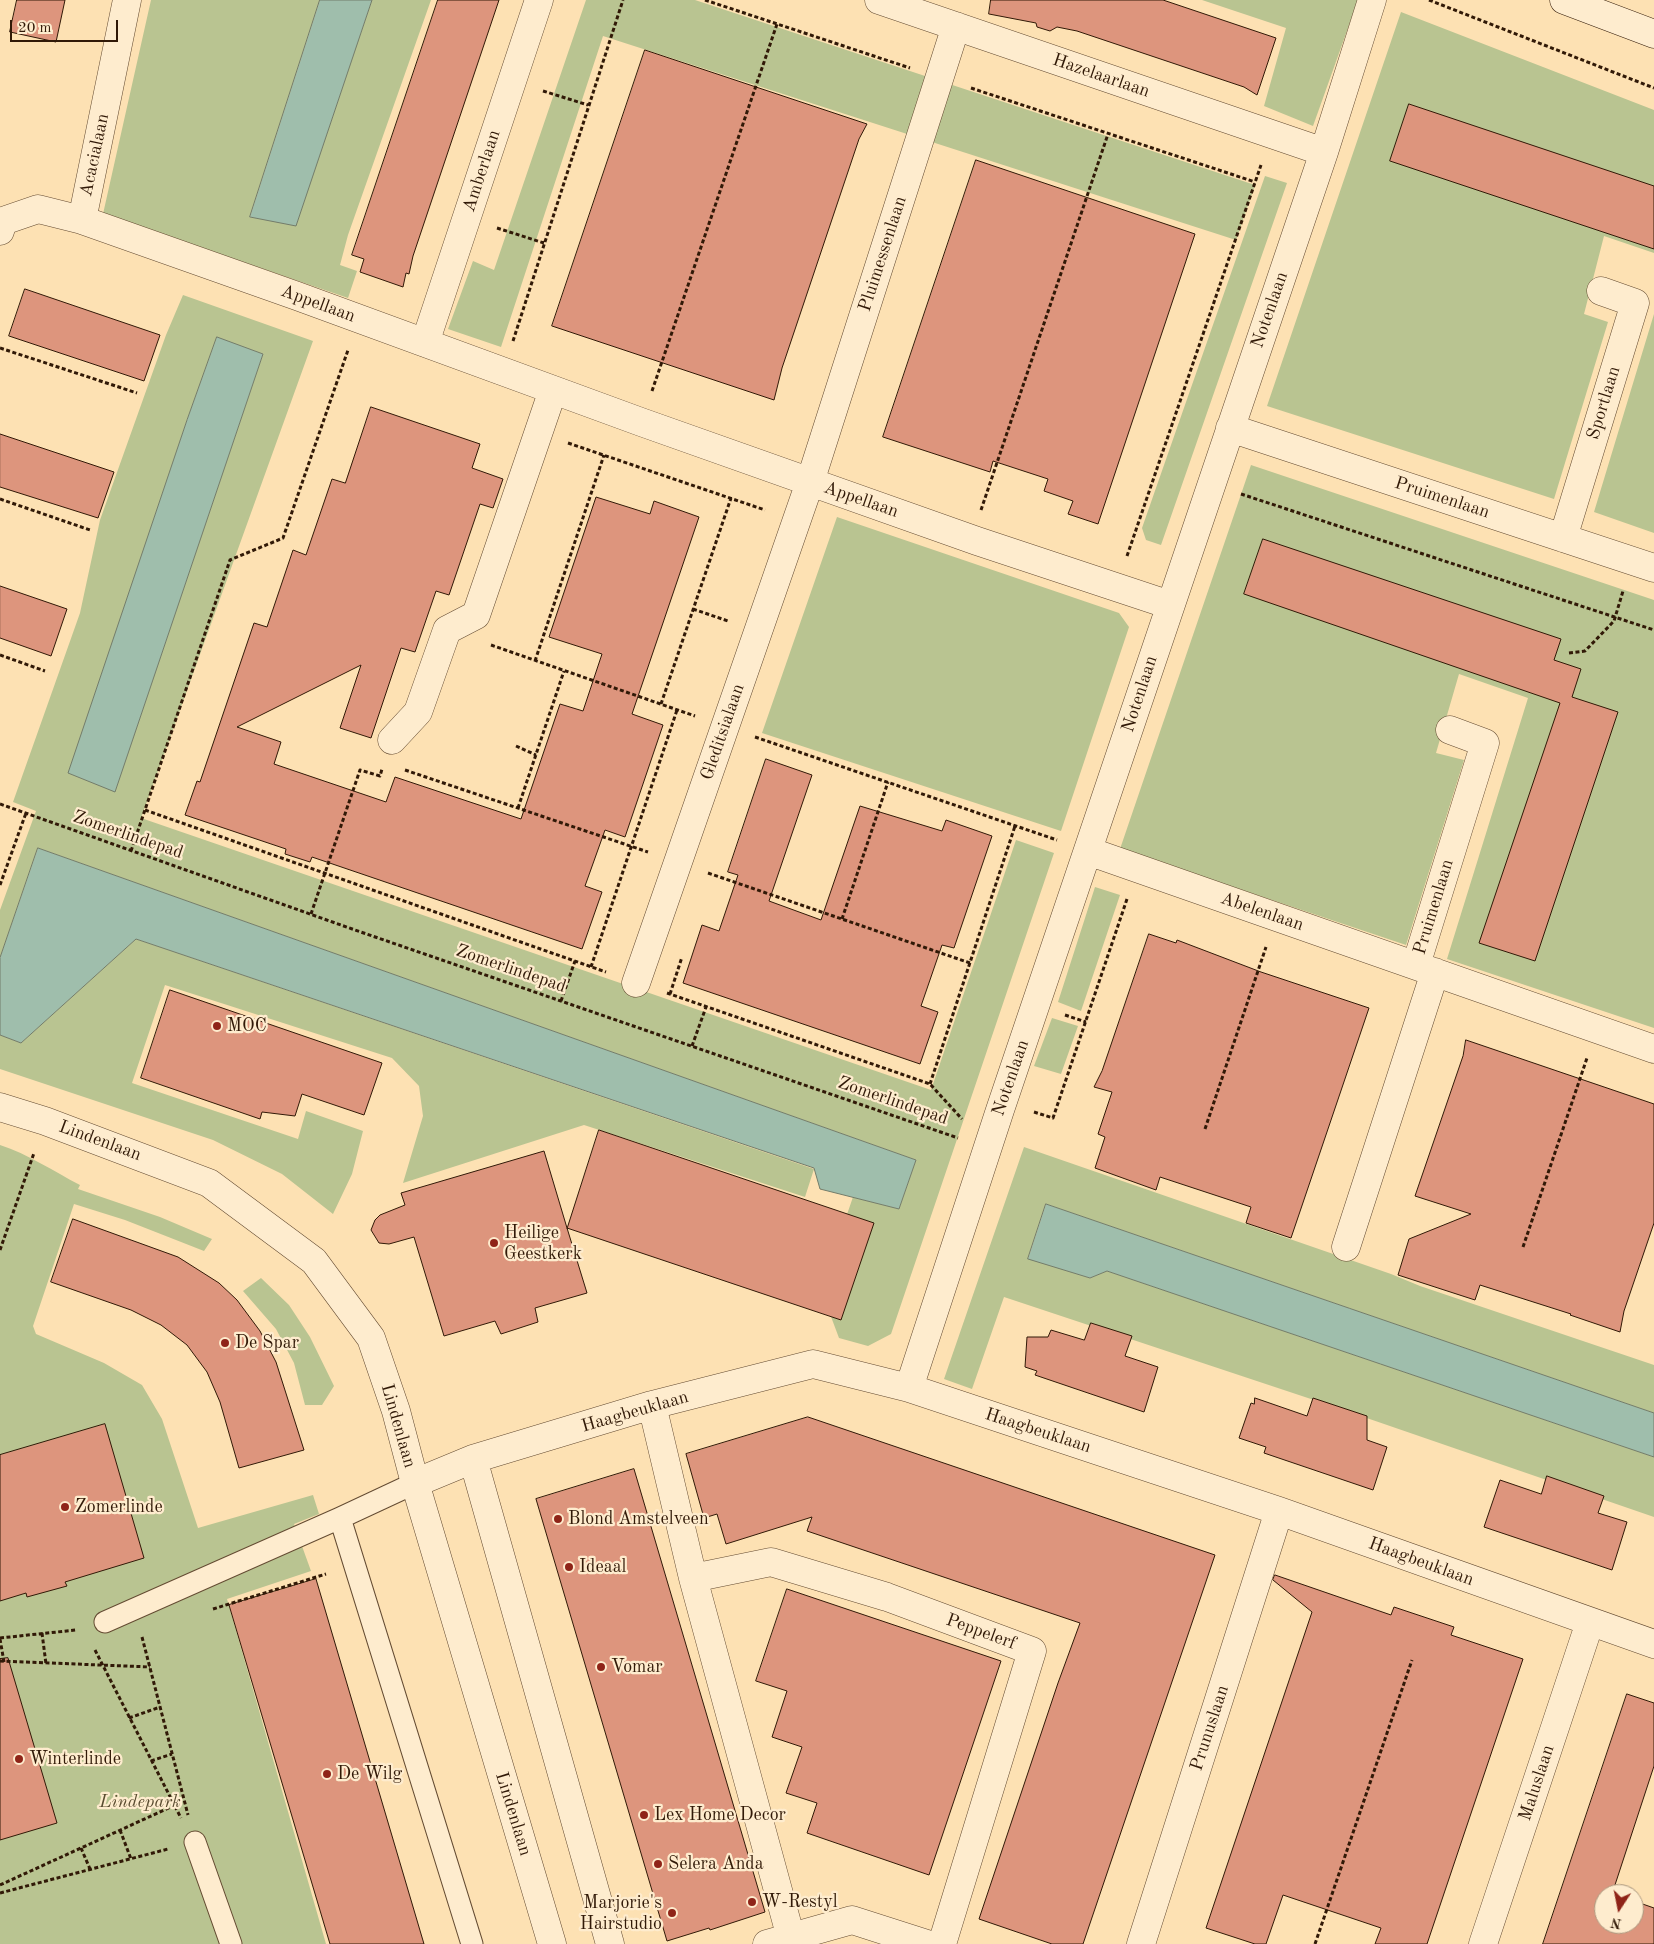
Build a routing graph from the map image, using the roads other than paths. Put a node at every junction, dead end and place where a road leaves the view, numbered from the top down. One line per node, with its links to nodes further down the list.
1 (127, 0): 9 (street, Acacialaan)
2 (540, 0): 12 (street, Amberlaan)
3 (879, 0): 6 (street, Hazelaarlaan)
4 (1372, 0): 8 (street, Notenlaan)
5 (1564, 0): 7 (street)
6 (956, 26): 8 (street, Hazelaarlaan); 15 (street, Pluimessenlaan)
7 (1654, 34)
8 (1324, 152): 14 (street, Notenlaan)
9 (82, 220): 10 (street, Acacialaan); 12 (street, Appellaan)
10 (0, 231)
11 (1601, 290): 16 (street, Sportlaan)
12 (424, 343): 13 (street, Appellaan)
13 (553, 390): 15 (street, Appellaan); 20 (street)
14 (1230, 428): 16 (street, Pruimenlaan); 18 (street, Notenlaan)
15 (810, 482): 18 (street, Appellaan); 23 (street, Gleditsialaan)
16 (1563, 538): 17 (street, Pruimenlaan)
17 (1644, 564)
18 (1170, 605): 21 (street, Notenlaan)
19 (1450, 730): 22 (street, Pruimenlaan)
20 (392, 740)
21 (1088, 851): 22 (street, Abelenlaan); 27 (street, Notenlaan)
22 (1425, 968): 24 (street, Abelenlaan); 26 (street)
23 (636, 983)
24 (1654, 1049)
25 (0, 1107): 30 (street, Lindenlaan)
26 (1346, 1247)
27 (909, 1388): 28 (street, Haagbeuklaan); 31 (street, Haagbeuklaan)
28 (652, 1405): 29 (street, Haagbeuklaan); 33 (street)
29 (473, 1459): 30 (street, Haagbeuklaan); 42 (street)
30 (415, 1483): 32 (lane); 41 (street, Lindenlaan)
31 (1279, 1511): 35 (street, Haagbeuklaan); 45 (street, Prunuslaan)
32 (340, 1518): 34 (lane); 40 (lane)
33 (693, 1578): 38 (street); 44 (street, Peppelerf)
34 (105, 1622)
35 (1590, 1622): 36 (street, Haagbeuklaan); 46 (street, Maluslaan)
36 (1654, 1644)
37 (195, 1842): 39 (lane)
38 (779, 1941): 43 (street)
39 (231, 1944)
40 (472, 1944)
41 (552, 1944)
42 (610, 1944)
43 (927, 1944)
44 (942, 1944)
45 (1141, 1944)
46 (1484, 1944)

